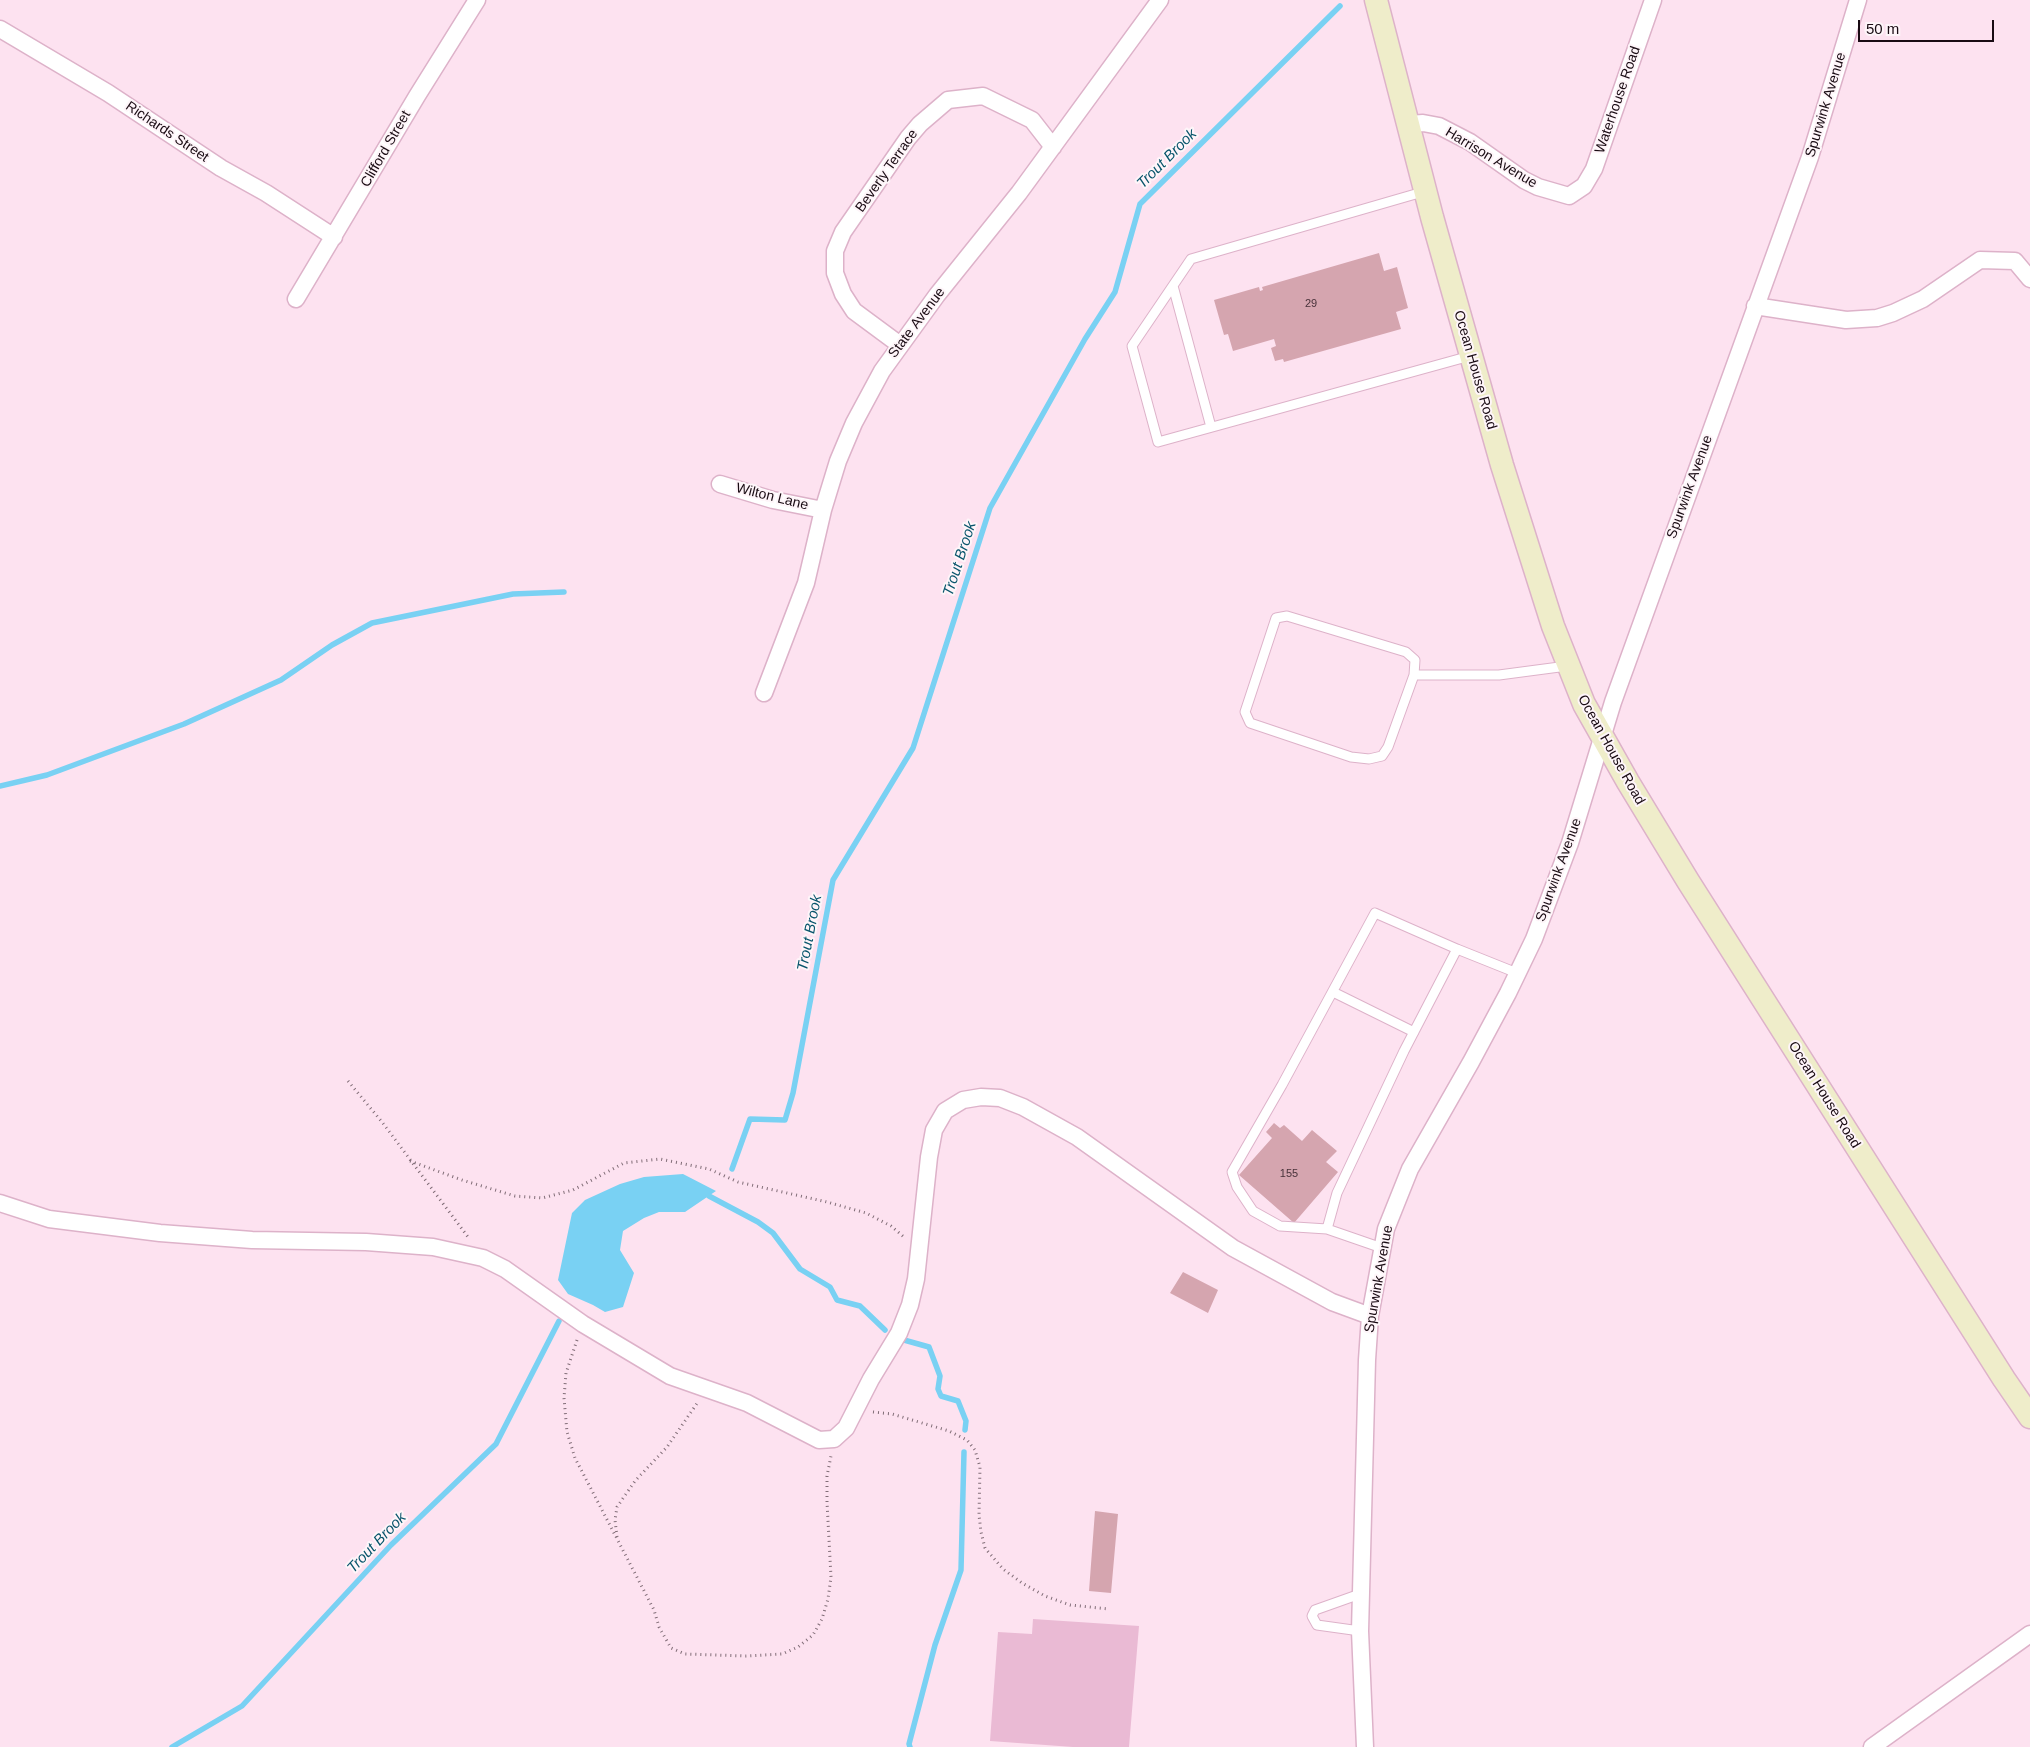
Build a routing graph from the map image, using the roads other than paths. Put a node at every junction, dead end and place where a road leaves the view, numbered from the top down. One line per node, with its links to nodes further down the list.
1 (477, 0): 11 (street, Clifford Street)
2 (1160, 0): 8 (street, State Avenue)
3 (1376, 0): 7 (main road, Ocean House Road)
4 (1653, 0): 10 (street, Waterhouse Road)
5 (1858, 0): 15 (street, Spurwink Avenue)
6 (0, 29): 11 (street, Richards Street)
7 (1409, 124): 9 (main road, Ocean House Road); 10 (street, Harrison Avenue)
8 (1053, 147): 16 (street, State Avenue); 16 (street, Beverly Terrace)
9 (1426, 191): 13 (lane); 17 (main road, Ocean House Road)
10 (1573, 193)
11 (334, 236): 14 (street, Clifford Street)
12 (2030, 279): 15 (street)
13 (1173, 286): 18 (lane); 18 (lane)
14 (296, 299)
15 (1755, 306): 24 (street, Spurwink Avenue)
16 (900, 345): 20 (street, State Avenue)
17 (1472, 356): 18 (lane); 21 (main road, Ocean House Road)
18 (1211, 428)
19 (720, 484): 20 (street, Wilton Lane)
20 (823, 510): 23 (street, State Avenue)
21 (1567, 666): 22 (lane); 24 (main road, Ocean House Road)
22 (1414, 675): 22 (lane)
23 (764, 693)
24 (1602, 736): 26 (street, Spurwink Avenue); 33 (main road, Ocean House Road)
25 (1457, 950): 26 (lane); 27 (lane); 28 (lane)
26 (1517, 973): 31 (street, Spurwink Avenue)
27 (1333, 992): 28 (lane); 30 (lane)
28 (1414, 1032): 30 (lane)
29 (0, 1203): 32 (street)
30 (1327, 1229): 31 (lane)
31 (1382, 1248): 32 (street, Spurwink Avenue)
32 (1370, 1316): 34 (street, Spurwink Avenue)
33 (2030, 1417)
34 (1360, 1594): 35 (street, Spurwink Avenue); 35 (lane)
35 (1360, 1631): 37 (street, Spurwink Avenue)
36 (2030, 1634): 38 (street)
37 (1365, 1747)
38 (1872, 1747)

